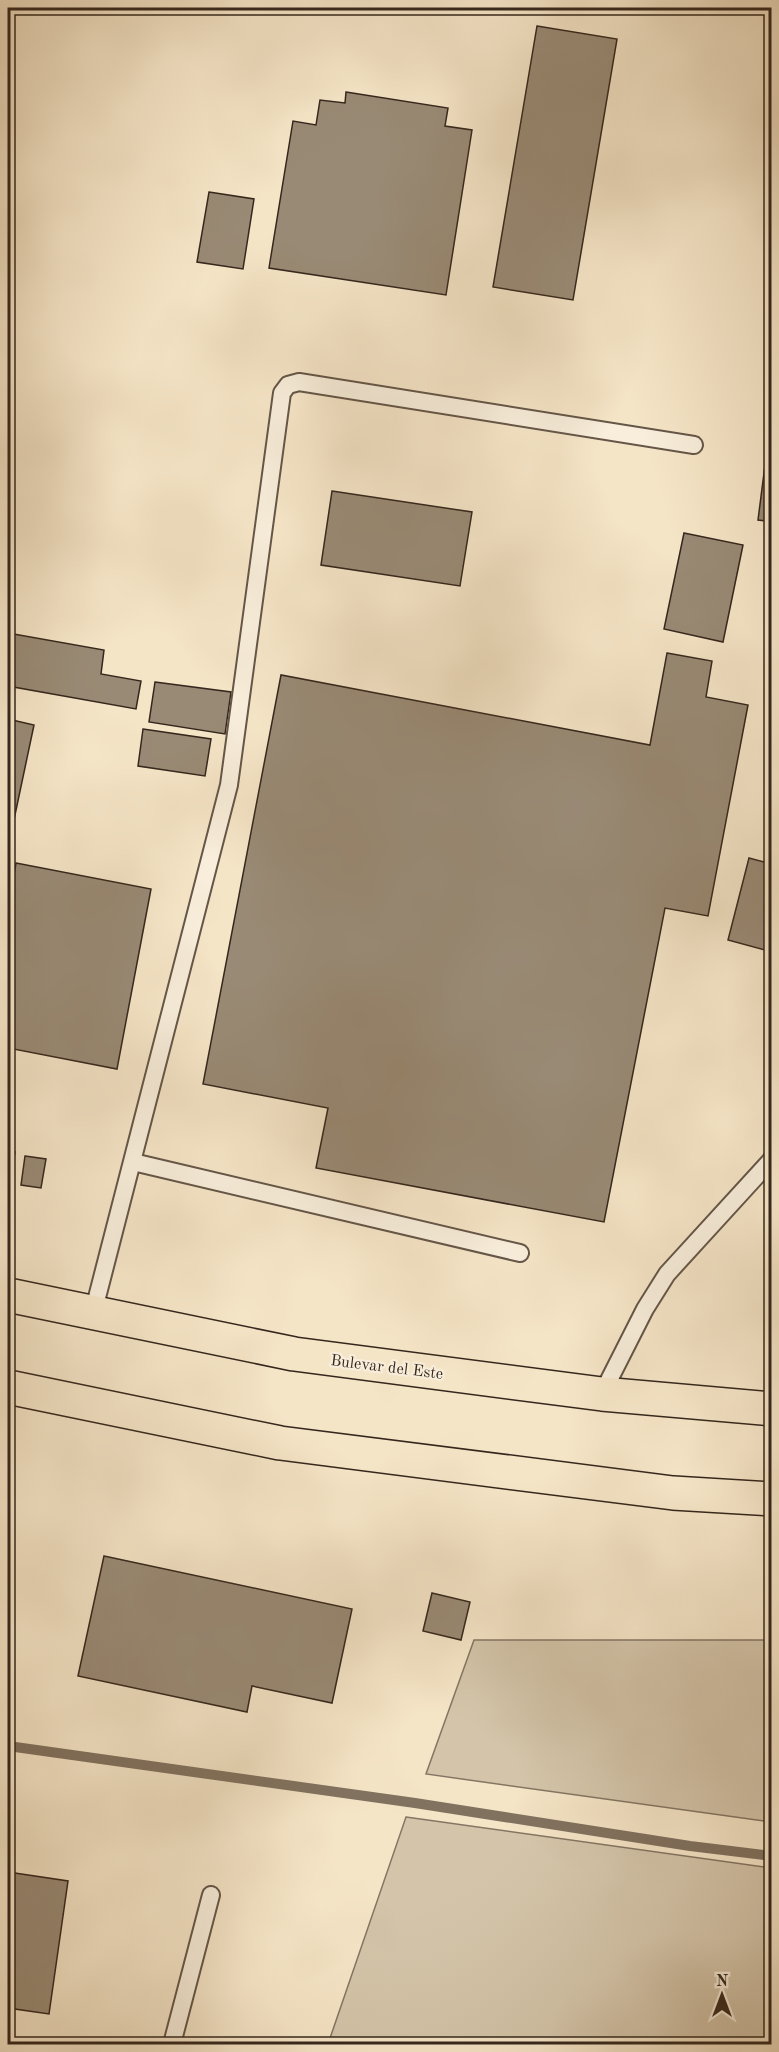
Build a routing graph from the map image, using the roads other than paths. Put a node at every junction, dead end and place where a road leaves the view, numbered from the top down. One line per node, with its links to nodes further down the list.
1 (694, 445): 3 (lane)
2 (771, 1159): 8 (lane)
3 (133, 1162): 4 (lane); 6 (lane)
4 (520, 1253)
5 (8, 1295): 6 (highway, Bulevar del Este)
6 (93, 1313): 8 (highway, Bulevar del Este)
7 (8, 1387): 10 (highway)
8 (602, 1394): 9 (highway, Bulevar del Este)
9 (771, 1409)
10 (771, 1499)
11 (211, 1895): 12 (lane)
12 (172, 2044)

